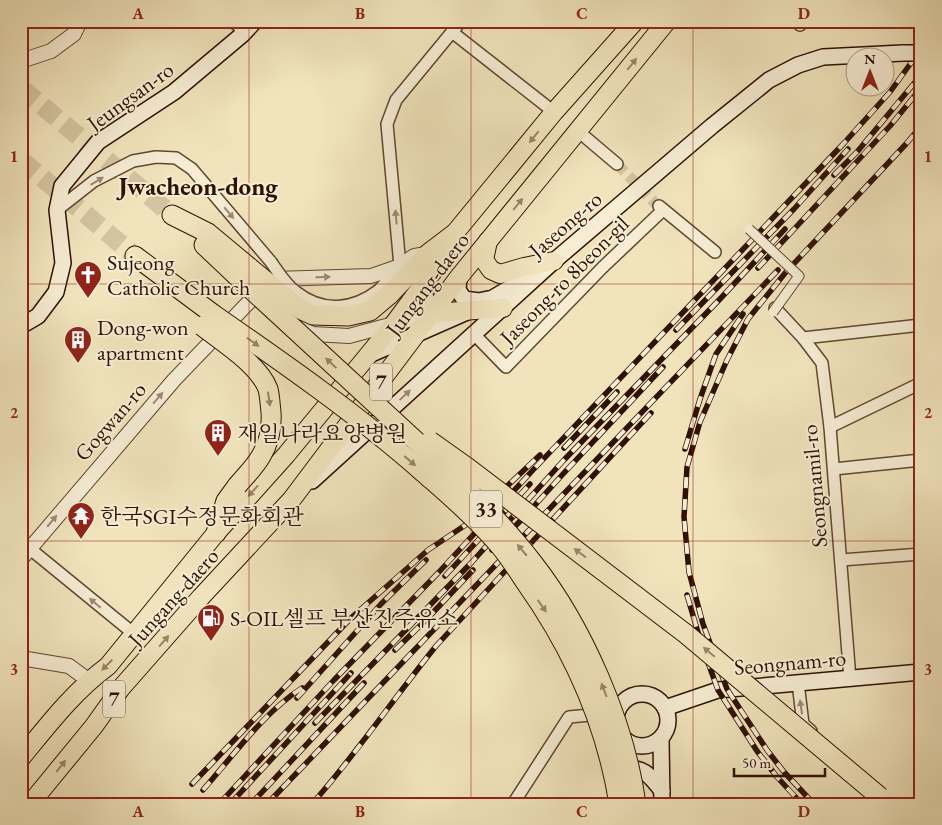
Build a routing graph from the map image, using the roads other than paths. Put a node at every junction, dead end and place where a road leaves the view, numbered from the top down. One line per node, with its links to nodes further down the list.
1 (80, 21): 13 (street)
2 (230, 21): 10 (street)
3 (255, 21): 10 (main road, Jeungsan-ro)
4 (461, 21): 9 (street)
5 (635, 21): 11 (main road, Jungang-daero / 7)
6 (668, 21): 14 (main road, Jungang-daero / 7, one-way to 6)
7 (796, 21): 8 (street)
8 (804, 21)
9 (452, 32): 15 (street); 27 (street, one-way to 9)
10 (243, 34): 18 (main road, Jeungsan-ro)
11 (622, 36): 14 (main road); 15 (main road, Jungang-daero / 7)
12 (921, 53): 26 (main road, Jaseong-ro, bridge)
13 (21, 61)
14 (612, 89): 16 (main road, Jungang-daero / 7)
15 (554, 112): 21 (main road, Jungang-daero / 7, one-way to 21)
16 (578, 131): 17 (street); 22 (main road, Jungang-daero / 7, one-way to 16)
17 (617, 164)
18 (58, 210): 31 (street, one-way to 31, bridge); 40 (main road, Jeungsan-ro)
19 (172, 215): 28 (highway, 33)
20 (749, 229): 35 (street, bridge)
21 (454, 234): 24 (highway); 30 (main road, Jungang-daero / 7)
22 (488, 241): 26 (main road); 29 (main road, Jungang-daero / 7)
23 (715, 252): 41 (street, Jaseong-ro 8beon-gil)
24 (429, 253): 27 (street, Gogwan-ro); 31 (highway)
25 (141, 261): 37 (highway, 33)
26 (554, 261): 32 (main road, Jaseong-ro)
27 (400, 266): 31 (street); 33 (street, Gogwan-ro, one-way to 27)
28 (245, 273): 31 (highway, bridge); 46 (highway, 33, one-way to 28, bridge)
29 (459, 277): 32 (main road); 36 (main road, Jungang-daero / 7)
30 (422, 286): 36 (main road); 38 (main road, Jungang-daero / 7)
31 (384, 293)
32 (499, 302): 34 (main road); 41 (main road, Jaseong-ro)
33 (248, 303): 38 (street); 52 (street, Gogwan-ro, one-way to 33)
34 (474, 310): 36 (main road); 42 (main road)
35 (774, 310): 43 (street, Seongnamil-ro)
36 (434, 313): 38 (street); 42 (main road, Jungang-daero / 7)
37 (208, 320): 51 (highway, one-way to 51, bridge); 73 (highway, 33, one-way to 73, bridge)
38 (393, 325): 44 (main road, Jungang-daero / 7)
39 (921, 325): 43 (street)
40 (21, 326)
41 (473, 333): 50 (main road, Jaseong-ro, one-way to 41)
42 (415, 336): 44 (main road); 50 (main road, Jungang-daero / 7)
43 (803, 338): 47 (street, Seongnamil-ro)
44 (367, 356): 51 (main road, Jungang-daero / 7, one-way to 51)
45 (921, 383): 47 (street)
46 (379, 407): 64 (highway, one-way to 46, bridge); 74 (highway, 33, one-way to 46, bridge)
47 (830, 427): 49 (street, Seongnamil-ro)
48 (921, 460): 49 (street)
49 (834, 469): 54 (street, Seongnamil-ro)
50 (292, 499): 70 (main road, Jungang-daero / 7, one-way to 50)
51 (216, 533): 55 (main road, Jungang-daero / 7)
52 (25, 554): 55 (street, one-way to 52)
53 (921, 554): 54 (street)
54 (840, 560): 58 (street, Seongnamil-ro)
55 (133, 633): 59 (main road, Jungang-daero / 7, one-way to 59)
56 (21, 658): 59 (street)
57 (921, 672): 58 (main road, Seongnam-ro)
58 (850, 678): 60 (main road, Seongnam-ro)
59 (88, 680): 67 (main road, Jungang-daero / 7)
60 (798, 683): 61 (main road, Seongnam-ro); 78 (street, one-way to 60)
61 (771, 686): 62 (main road, Seongnam-ro); 76 (street)
62 (665, 708): 63 (main road); 66 (main road)
63 (617, 713): 65 (main road); 71 (street)
64 (807, 734): 75 (highway, bridge); 77 (highway, bridge)
65 (622, 737): 66 (main road); 68 (main road)
66 (661, 739): 69 (main road)
67 (21, 758)
68 (615, 772): 69 (main road); 72 (main road)
69 (662, 797)
70 (30, 804)
71 (513, 804)
72 (614, 804)
73 (619, 804)
74 (636, 804)
75 (871, 804)
76 (877, 804)
77 (887, 804)
78 (892, 804)

